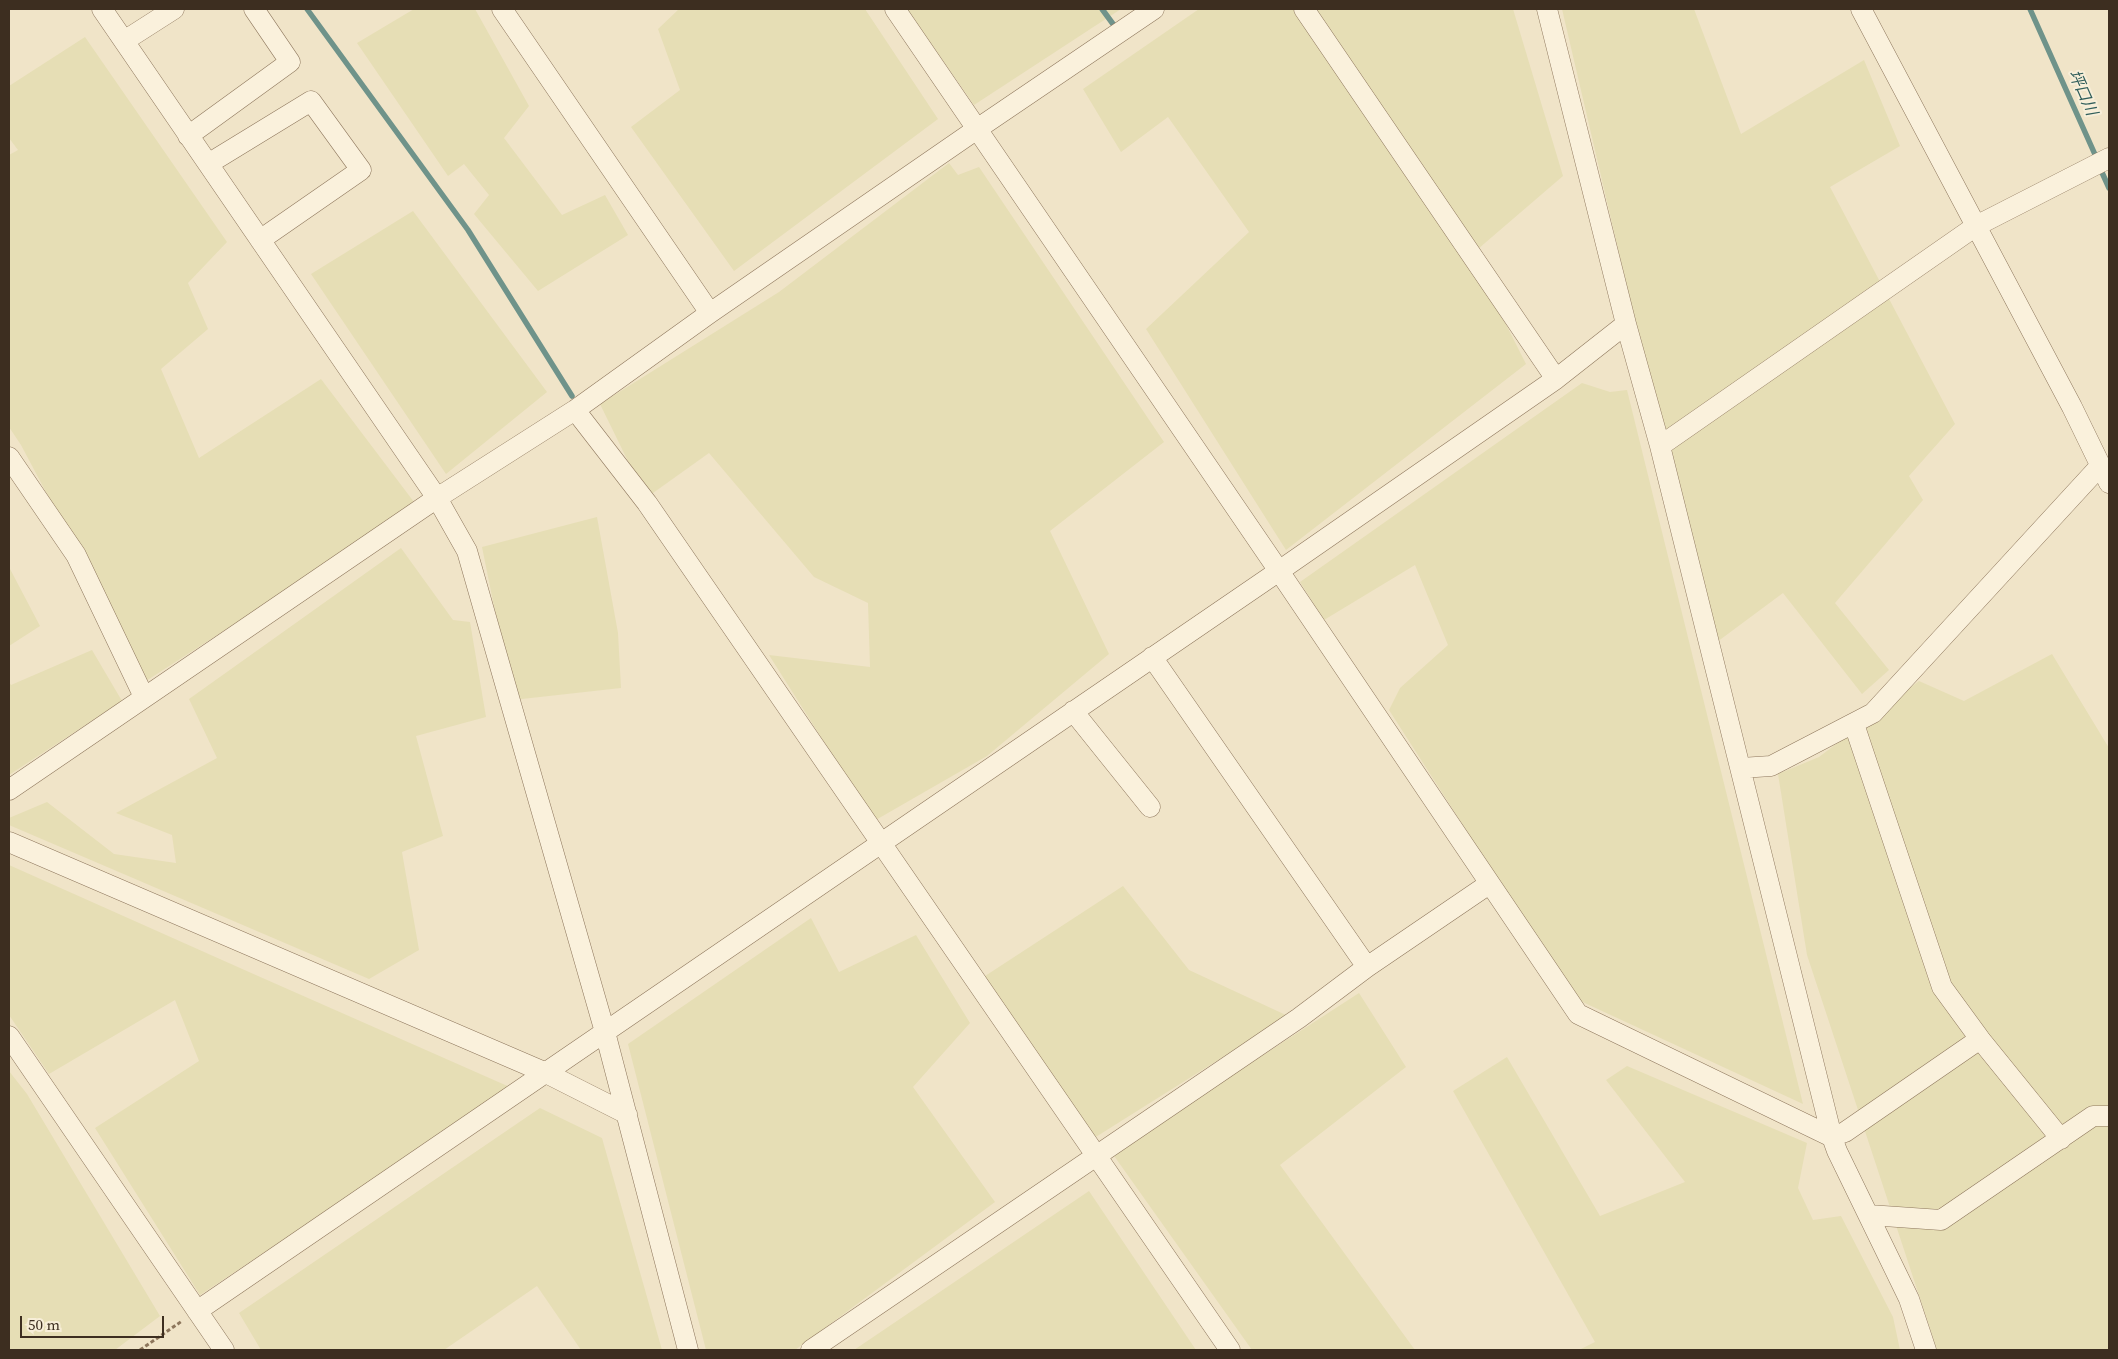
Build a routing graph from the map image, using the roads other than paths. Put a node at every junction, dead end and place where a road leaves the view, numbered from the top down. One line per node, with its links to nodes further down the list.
1 (102, 9): 10 (street)
2 (174, 9): 10 (street)
3 (254, 9): 12 (street)
4 (502, 9): 17 (street)
5 (895, 9): 11 (street)
6 (1154, 9): 11 (street)
7 (1304, 9): 19 (street)
8 (1548, 9): 18 (street)
9 (1861, 9): 15 (street)
10 (124, 41): 12 (street)
11 (977, 129): 17 (street); 25 (street)
12 (188, 136): 14 (street)
13 (2109, 158): 15 (street)
14 (208, 164): 16 (street); 16 (street)
15 (1976, 226): 21 (street); 23 (street)
16 (260, 240): 24 (street)
17 (710, 313): 20 (street)
18 (1626, 324): 19 (street); 21 (street)
19 (1556, 379): 25 (street)
20 (575, 410): 24 (street); 34 (street)
21 (1660, 446): 30 (street)
22 (9, 457): 27 (street)
23 (2105, 475): 29 (street)
24 (437, 498): 27 (street); 37 (street)
25 (1279, 571): 26 (street); 35 (street)
26 (1152, 657): 28 (street); 36 (street)
27 (144, 697): 31 (street)
28 (1073, 711): 32 (street); 34 (street)
29 (1854, 724): 30 (street); 39 (street)
30 (1741, 768): 43 (street)
31 (9, 790)
32 (1150, 807)
33 (9, 842): 40 (street)
34 (880, 844): 37 (street); 45 (street)
35 (1489, 884): 36 (street); 43 (street)
36 (1367, 967): 45 (street)
37 (605, 1032): 40 (street); 41 (street)
38 (9, 1036): 47 (street)
39 (1980, 1039): 43 (street); 44 (street)
40 (544, 1072): 41 (street); 47 (street)
41 (627, 1114): 49 (street)
42 (2109, 1116): 44 (street)
43 (1832, 1137): 46 (street)
44 (2061, 1139): 46 (street)
45 (1096, 1156): 50 (street); 51 (street)
46 (1868, 1215): 52 (street)
47 (197, 1311): 48 (street)
48 (224, 1350)
49 (688, 1350)
50 (811, 1350)
51 (1230, 1350)
52 (1926, 1350)

